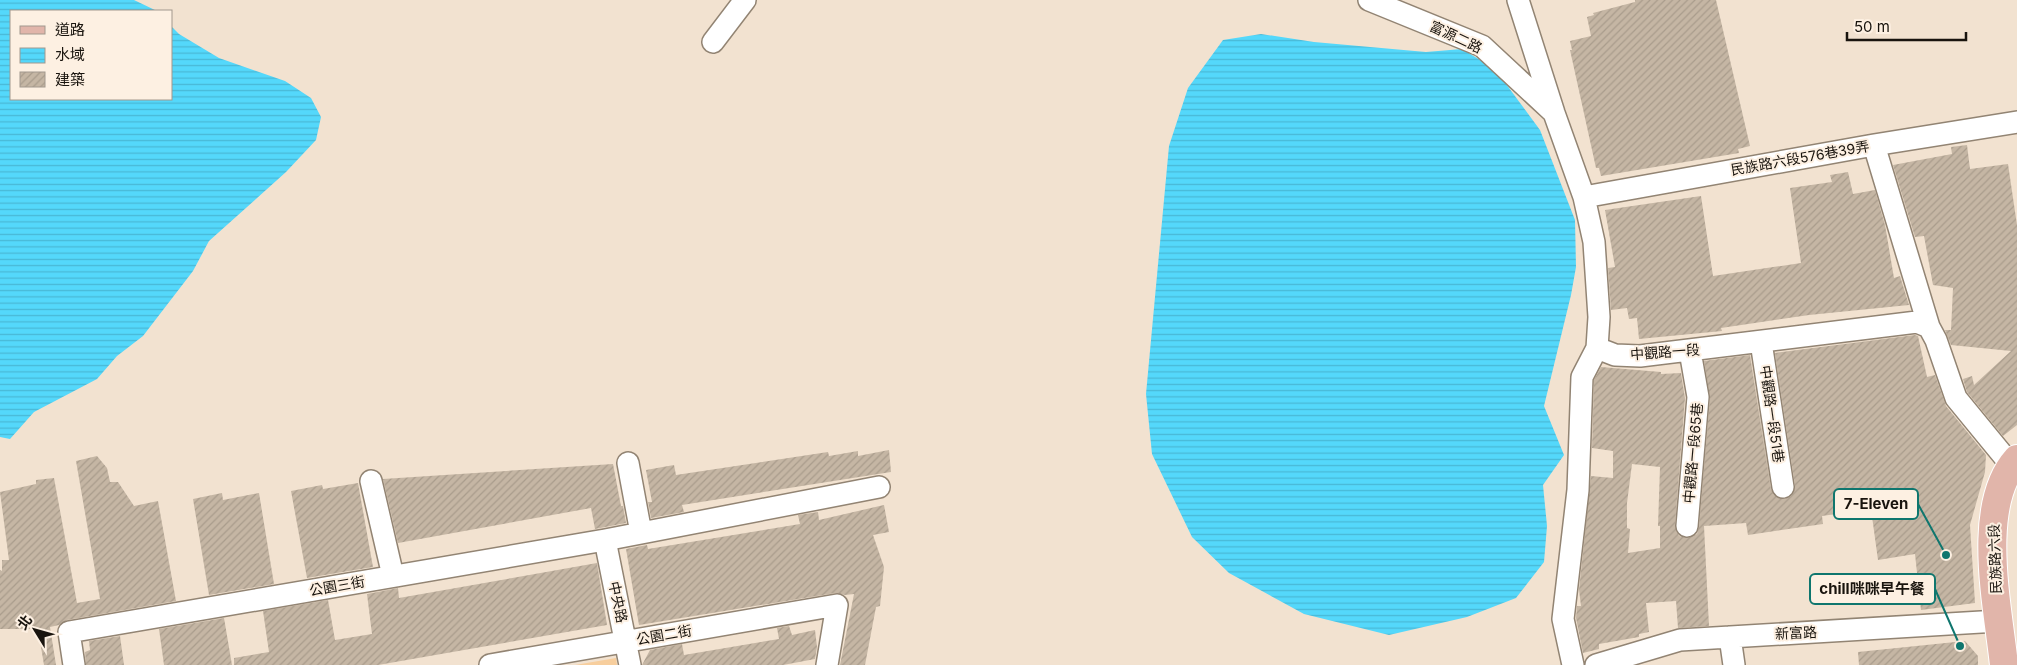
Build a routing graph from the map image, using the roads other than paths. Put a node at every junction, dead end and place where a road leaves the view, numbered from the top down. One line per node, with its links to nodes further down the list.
1 (745, 0): 4 (street)
2 (1368, 0): 5 (street, 富源二路)
3 (1518, 0): 5 (street)
4 (713, 42)
5 (1554, 113): 8 (street)
6 (2017, 122): 7 (street, 民族路六段576巷39弄)
7 (1874, 145): 8 (street, 民族路六段576巷39弄); 9 (street)
8 (1584, 197): 11 (street)
9 (1929, 327): 10 (street, 中觀路一段); 13 (street)
10 (1761, 342): 12 (street, 中觀路一段); 17 (street, 中觀路一段51巷)
11 (1596, 348): 12 (street, 中觀路一段); 29 (street)
12 (1690, 351): 18 (street, 中觀路一段65巷)
13 (2014, 462): 22 (main road, 民族路六段)
14 (628, 464): 19 (street)
15 (371, 481): 21 (street)
16 (879, 487): 19 (street, 公園三街)
17 (1783, 487)
18 (1687, 526)
19 (641, 533): 20 (street, 公園三街)
20 (605, 540): 21 (street, 公園三街); 24 (street, 中央路)
21 (393, 576): 25 (street, 公園三街)
22 (1998, 622): 23 (street, 新富路); 32 (main road, 民族路六段)
23 (1730, 637): 30 (street, 新富路); 31 (street)
24 (626, 641): 26 (street, 公園二街); 27 (street, 中央路); 28 (street, 公園二街)
25 (74, 665)
26 (490, 665)
27 (630, 665)
28 (827, 665)
29 (1573, 665)
30 (1596, 665)
31 (1734, 665)
32 (2004, 665)

